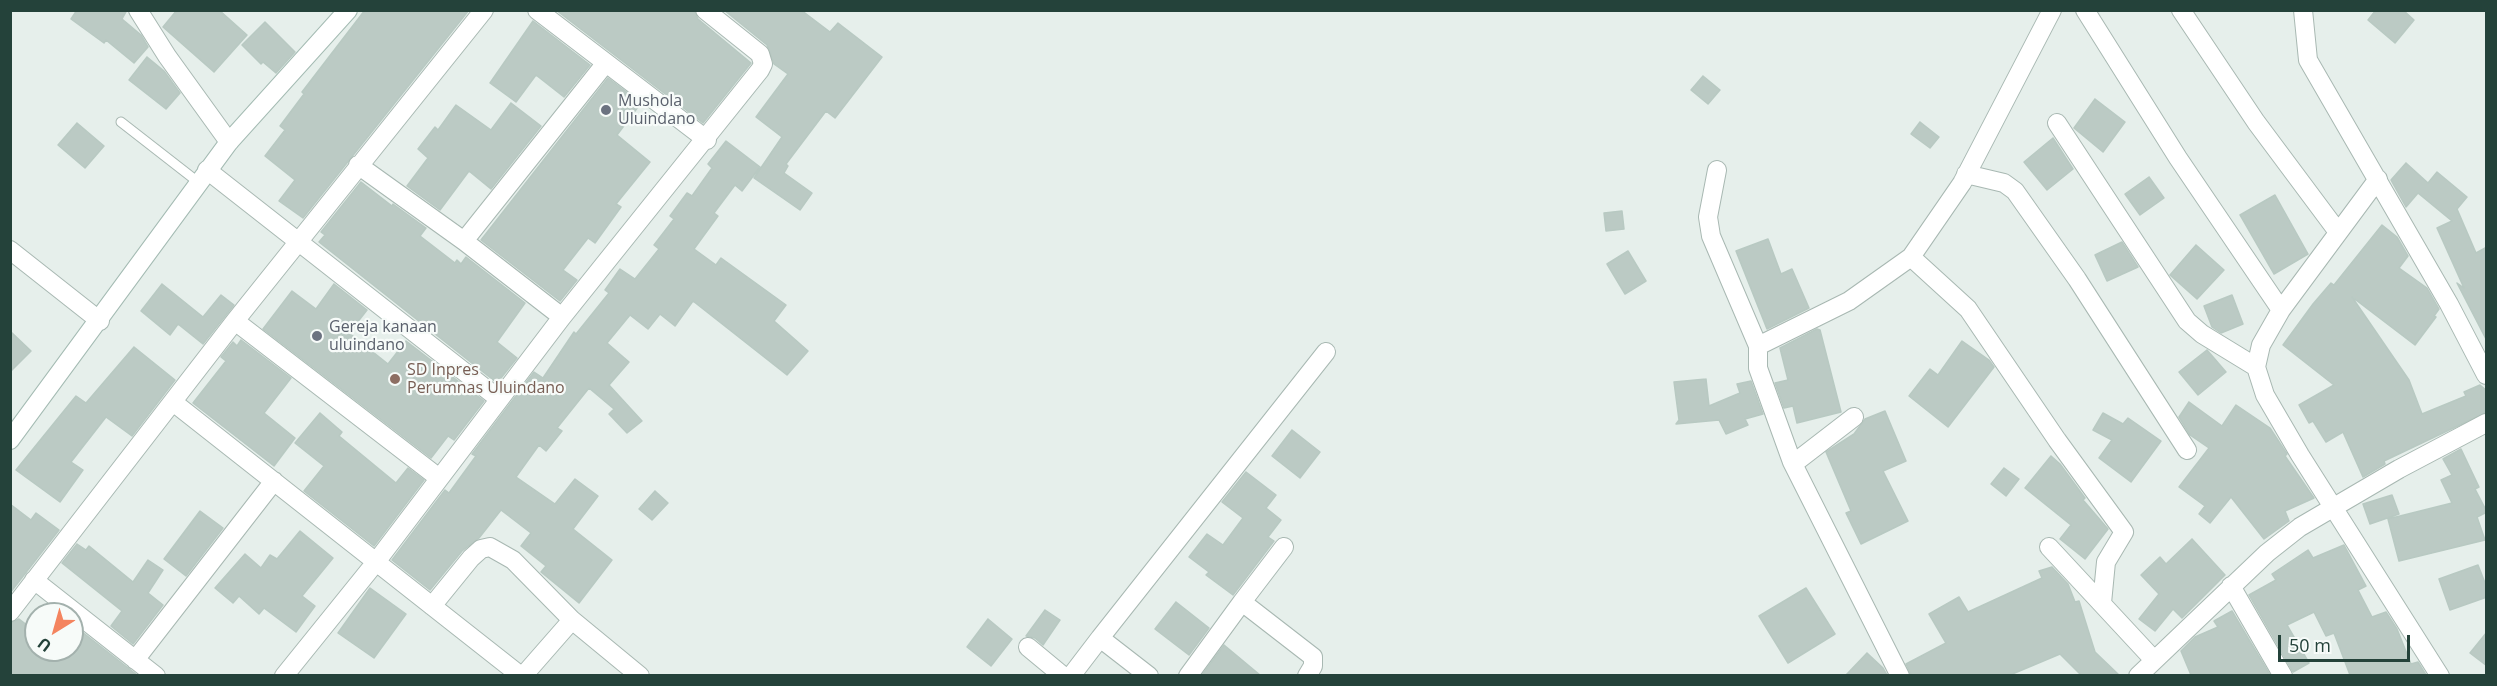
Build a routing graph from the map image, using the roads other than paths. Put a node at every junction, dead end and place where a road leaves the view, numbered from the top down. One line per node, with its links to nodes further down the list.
1 (138, 10): 14 (street)
2 (348, 10): 14 (street)
3 (484, 10): 15 (street)
4 (537, 10): 10 (street)
5 (705, 10): 13 (street)
6 (2052, 10): 17 (street)
7 (2085, 10): 25 (street)
8 (2181, 10): 20 (street)
9 (2303, 10): 19 (street)
10 (605, 64): 13 (street); 21 (street)
11 (120, 122): 18 (lane)
12 (2057, 123): 31 (street)
13 (707, 140): 26 (street)
14 (228, 142): 18 (street)
15 (358, 165): 21 (street); 22 (street)
16 (1717, 170): 29 (street)
17 (1966, 174): 24 (street); 38 (street)
18 (203, 176): 22 (street); 27 (street)
19 (2378, 180): 20 (street); 32 (street)
20 (2338, 232): 25 (street)
21 (464, 241): 26 (street)
22 (298, 243): 28 (street); 33 (street)
23 (10, 250): 27 (street)
24 (1911, 257): 29 (street); 49 (street)
25 (2282, 310): 31 (street)
26 (562, 317): 33 (street)
27 (100, 321): 37 (street)
28 (235, 321): 34 (street); 40 (street)
29 (1758, 346): 39 (street)
30 (1326, 352): 53 (street)
31 (2256, 368): 42 (street)
32 (2487, 375)
33 (498, 399): 40 (street)
34 (173, 402): 41 (street); 46 (street)
35 (1854, 417): 39 (street)
36 (2487, 423): 42 (street)
37 (10, 440)
38 (2187, 450)
39 (1793, 464): 66 (street)
40 (440, 478): 45 (street)
41 (274, 481): 45 (street); 55 (street)
42 (2335, 506): 47 (street); 69 (street)
43 (1284, 547): 48 (street)
44 (2049, 547): 49 (street)
45 (376, 562): 50 (street); 58 (street)
46 (34, 580): 51 (street); 55 (street)
47 (2231, 586): 56 (street); 68 (street)
48 (1242, 602): 64 (street); 65 (street)
49 (2102, 603): 56 (street)
50 (432, 606): 52 (street); 59 (street)
51 (10, 612)
52 (572, 620): 59 (street); 60 (street)
53 (1100, 638): 62 (street); 63 (street)
54 (1028, 647): 61 (street)
55 (135, 660): 57 (street)
56 (2154, 660): 67 (street)
57 (156, 675)
58 (284, 675)
59 (522, 675)
60 (640, 675)
61 (1064, 675)
62 (1071, 675)
63 (1149, 675)
64 (1188, 675)
65 (1307, 675)
66 (1900, 675)
67 (2138, 675)
68 (2283, 675)
69 (2440, 675)

